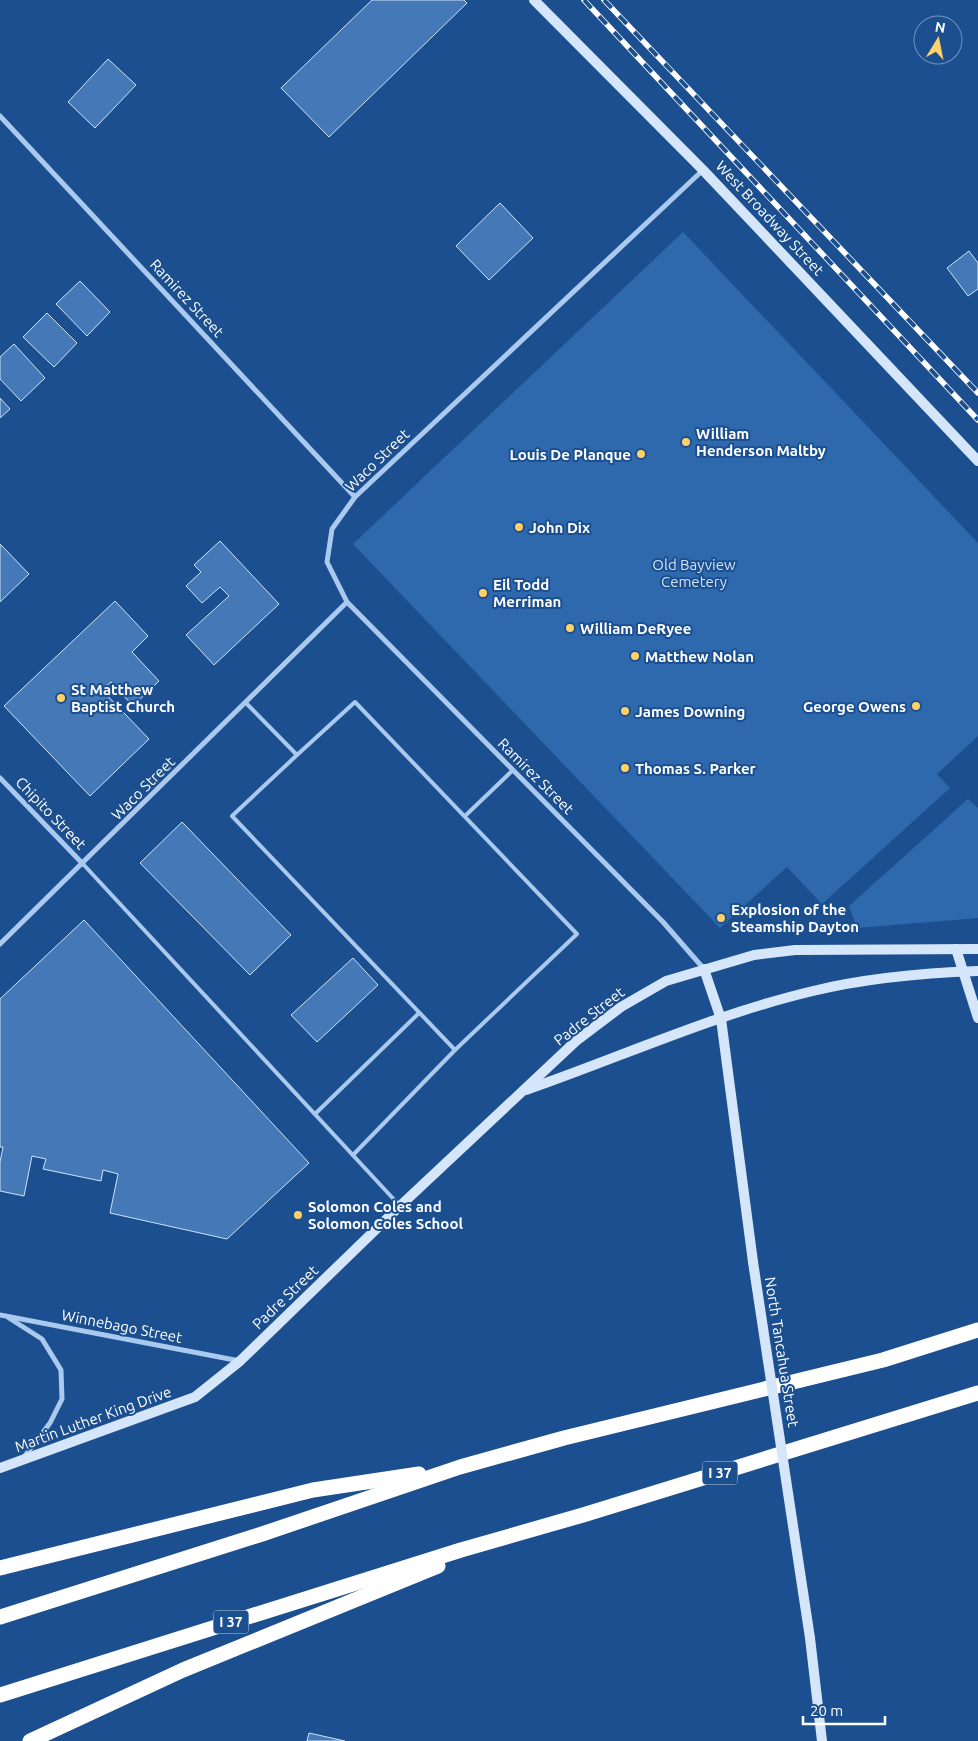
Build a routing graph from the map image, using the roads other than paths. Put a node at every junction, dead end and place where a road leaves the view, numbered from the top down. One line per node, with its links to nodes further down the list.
1 (534, 0): 3 (main road, West Broadway Street)
2 (0, 116): 5 (street, Ramirez Street)
3 (703, 170): 4 (main road, West Broadway Street); 5 (street, Waco Street)
4 (978, 461)
5 (355, 497): 6 (street, Waco Street)
6 (347, 602): 7 (street, Waco Street); 9 (street, Ramirez Street)
7 (246, 703): 8 (lane); 12 (street, Waco Street)
8 (297, 755): 11 (lane); 19 (lane)
9 (513, 770): 11 (lane); 16 (street, Ramirez Street)
10 (0, 778): 12 (street, Chipito Street)
11 (465, 816): 22 (lane)
12 (83, 864): 13 (street, Waco Street); 24 (lane)
13 (0, 944)
14 (978, 948): 15 (main road, Padre Street)
15 (956, 949): 16 (main road, Padre Street); 17 (main road)
16 (704, 969): 21 (main road, North Tancahua Street); 23 (main road, Padre Street)
17 (963, 972): 18 (main road, Padre Street); 20 (main road); 21 (main road, Padre Street)
18 (978, 972)
19 (419, 1013): 22 (lane); 24 (lane)
20 (978, 1018)
21 (721, 1019): 23 (main road, Padre Street); 41 (main road, North Tancahua Street, bridge)
22 (455, 1050): 25 (lane)
23 (523, 1092): 26 (main road, Padre Street)
24 (315, 1114): 25 (lane)
25 (353, 1155): 26 (lane)
26 (400, 1206): 30 (main road, Padre Street)
27 (0, 1315): 28 (street, Winnebago Street)
28 (6, 1316): 30 (street, Winnebago Street); 33 (street)
29 (978, 1330): 34 (highway)
30 (240, 1361): 32 (main road, Padre Street)
31 (978, 1393): 36 (highway, I 37)
32 (195, 1397): 33 (main road, Martin Luther King Drive)
33 (20, 1462): 35 (main road, Martin Luther King Drive)
34 (460, 1467): 37 (highway); 38 (highway)
35 (0, 1468)
36 (522, 1532): 39 (highway, I 37); 40 (highway)
37 (0, 1568)
38 (0, 1617)
39 (0, 1695)
40 (30, 1741)
41 (822, 1741)

